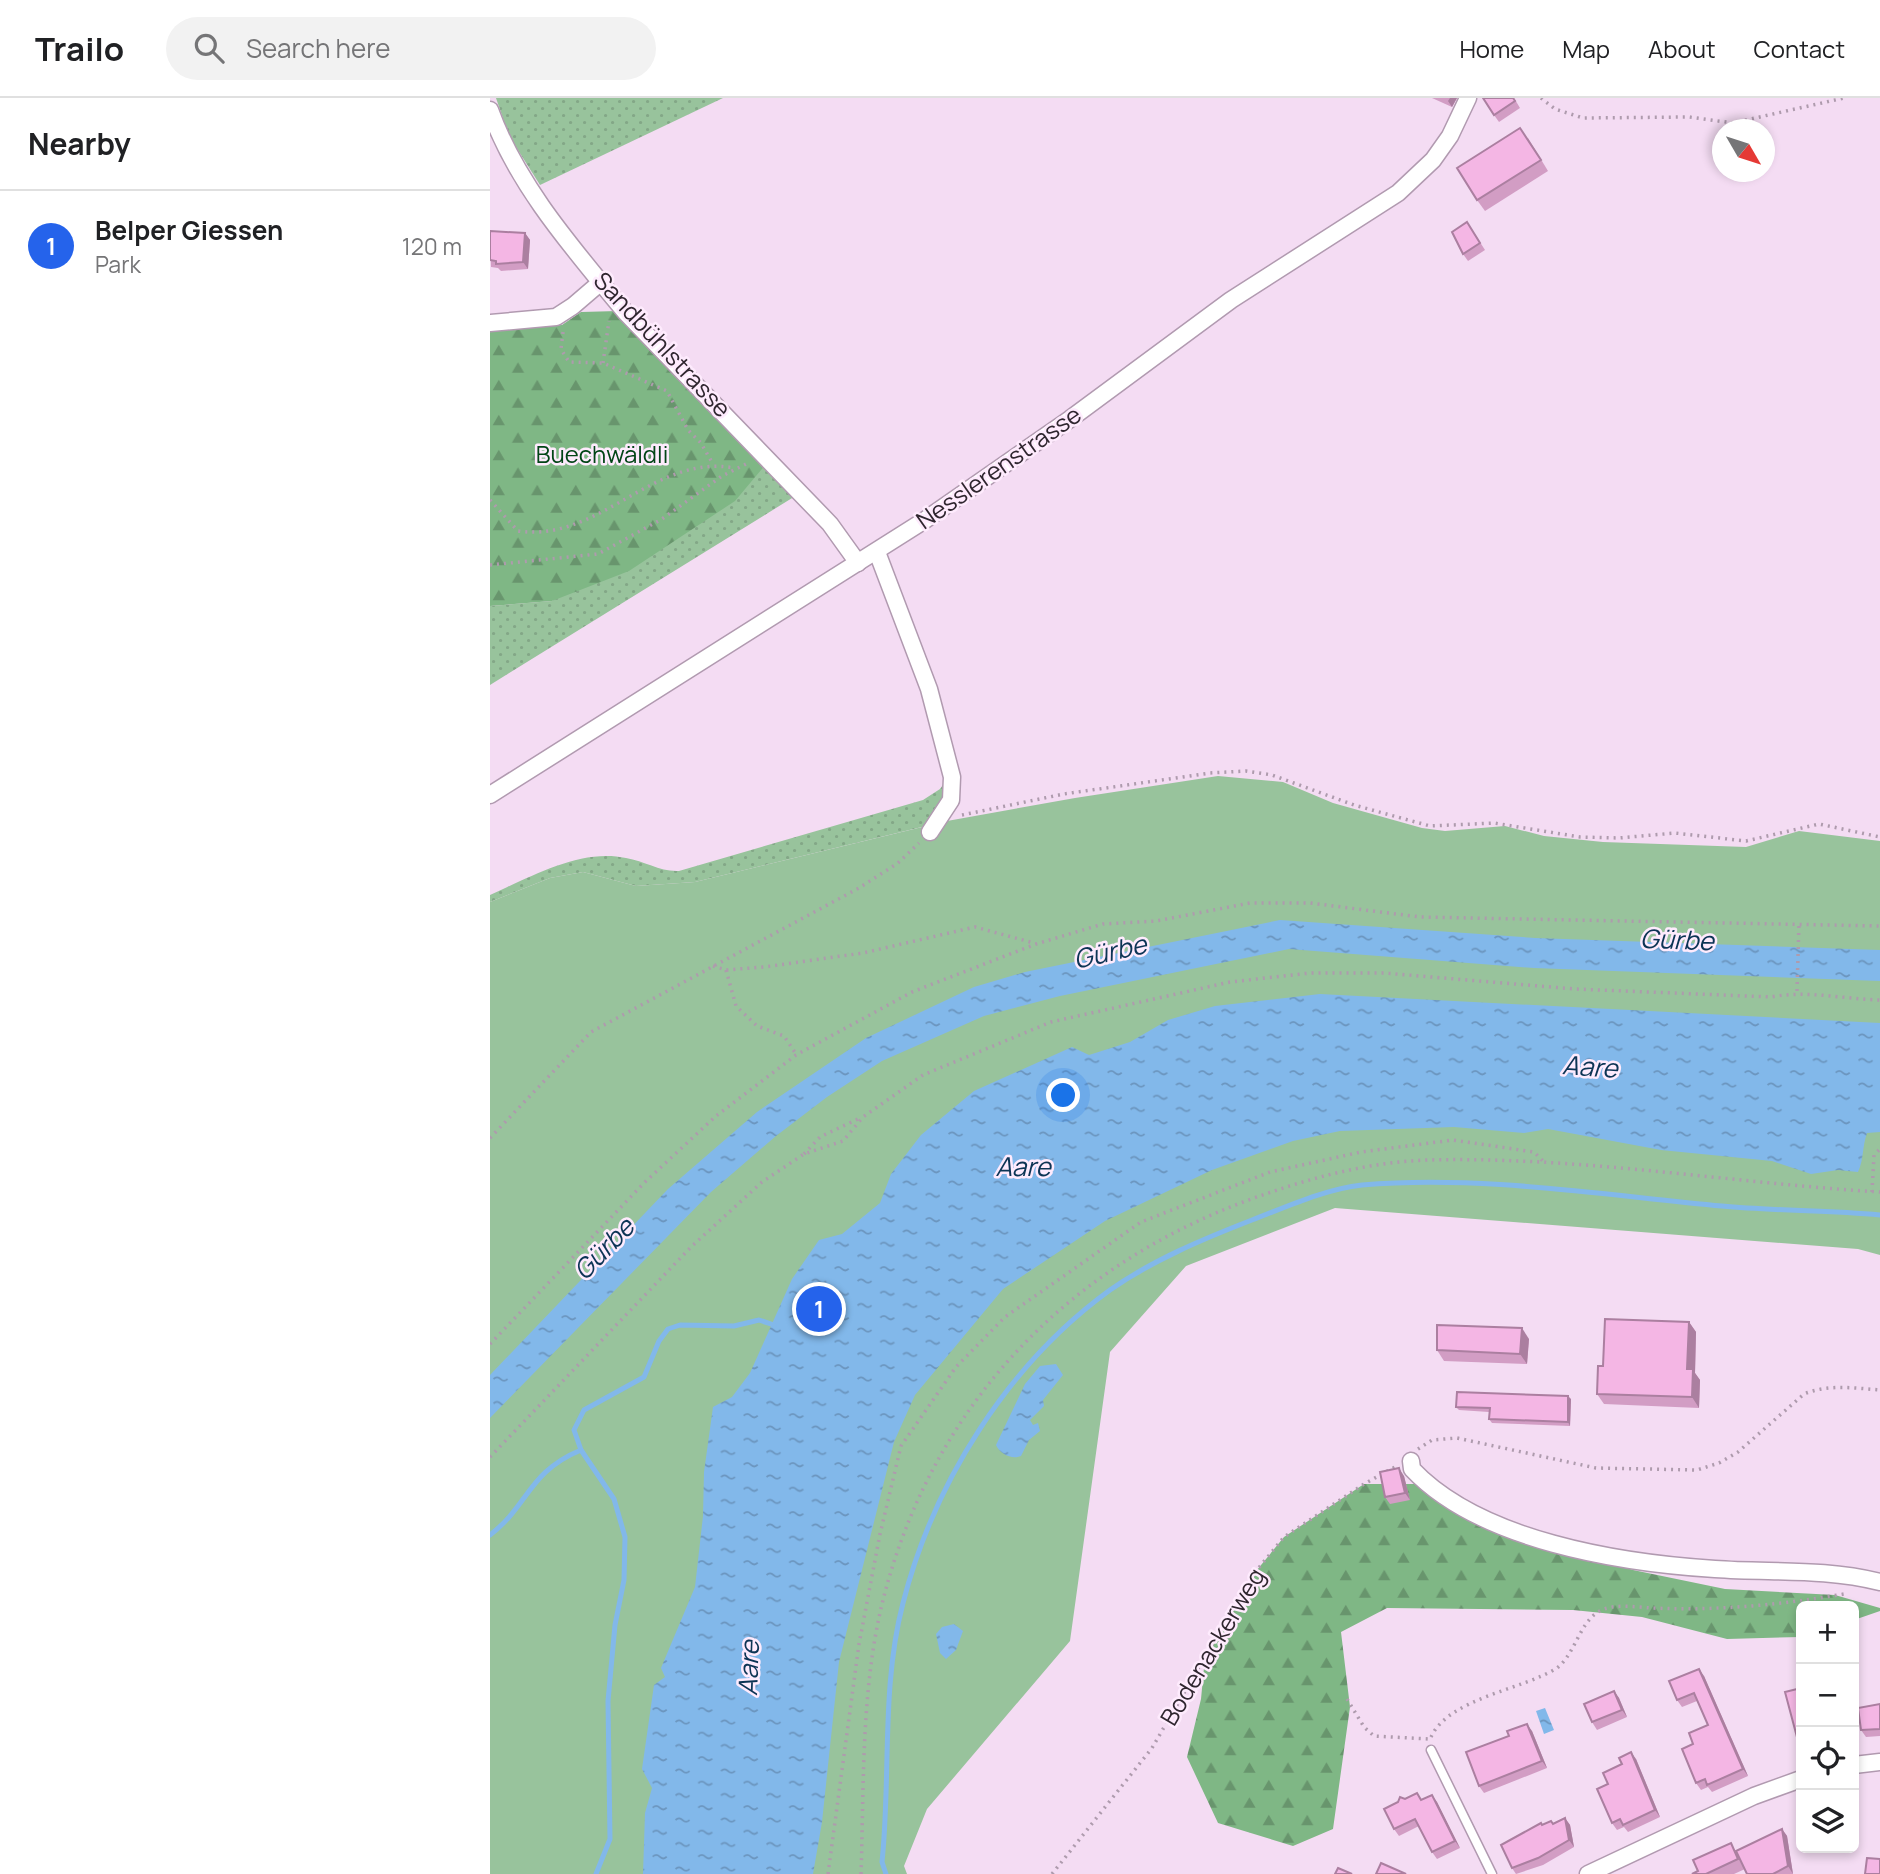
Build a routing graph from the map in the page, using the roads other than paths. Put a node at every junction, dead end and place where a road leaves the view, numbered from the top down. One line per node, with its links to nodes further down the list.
1 (1468, 98): 5 (street, Nesslerenstrasse)
2 (492, 119): 3 (street, Sandbühlstrasse)
3 (601, 282): 4 (street); 6 (street, Sandbühlstrasse)
4 (490, 323)
5 (877, 552): 6 (street, Nesslerenstrasse); 8 (street)
6 (858, 563): 7 (street, Nesslerenstrasse)
7 (490, 795)
8 (930, 832)
9 (1411, 1461): 10 (street)
10 (1880, 1582)
11 (1431, 1750): 15 (lane)
12 (1880, 1762): 13 (street)
13 (1859, 1764)
14 (1796, 1781): 16 (street)
15 (1492, 1874)
16 (1588, 1874)

